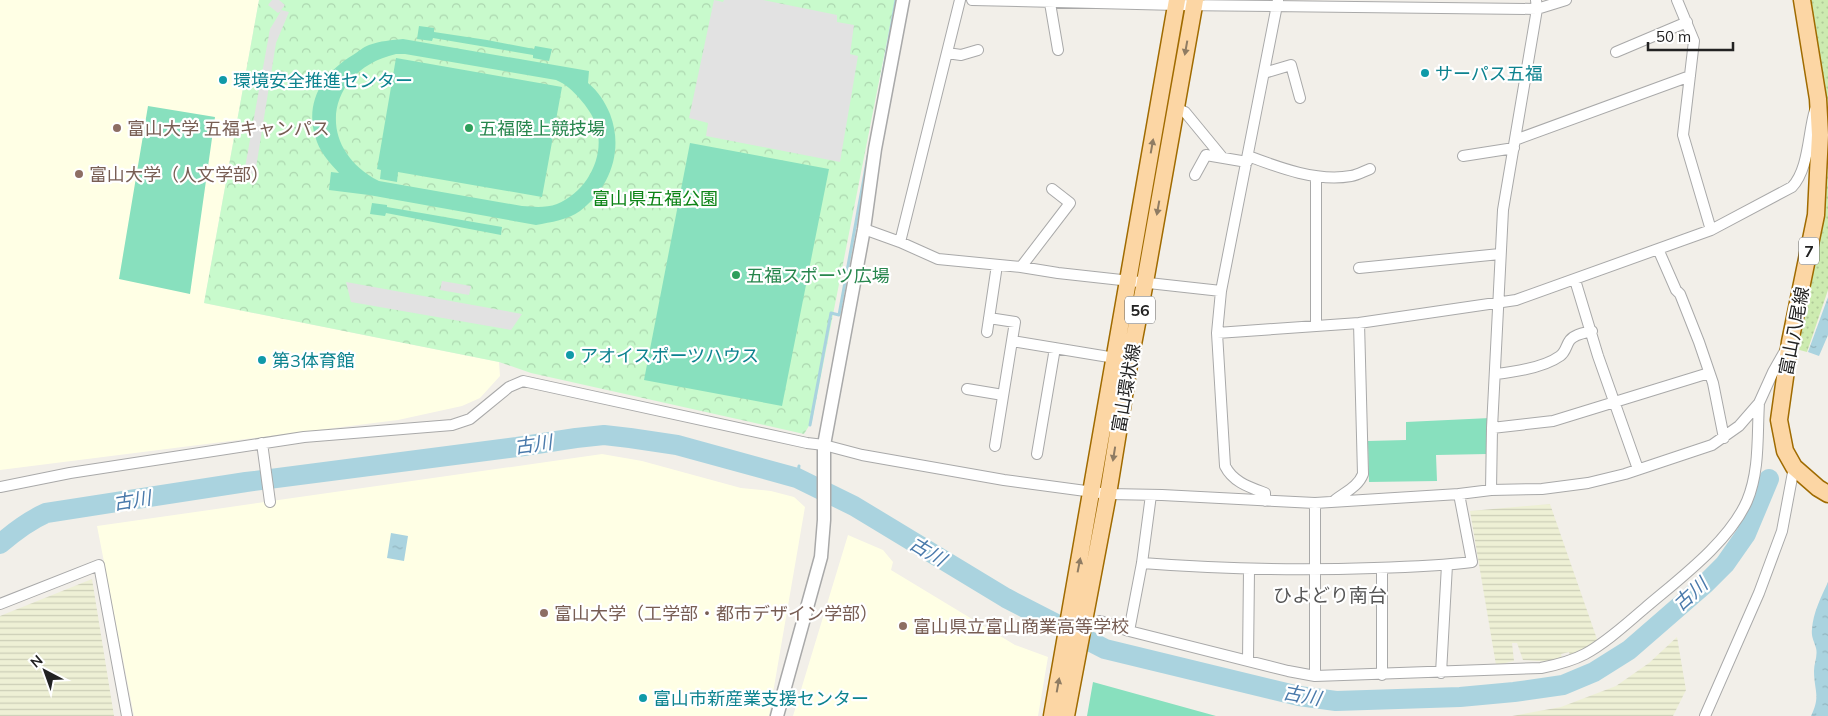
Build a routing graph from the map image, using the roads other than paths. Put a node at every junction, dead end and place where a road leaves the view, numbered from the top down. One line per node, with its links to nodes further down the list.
1 (903, 0): 30 (street)
2 (960, 0): 16 (street)
3 (972, 0): 7 (street)
4 (1566, 0): 11 (street)
5 (1678, 0): 12 (street)
6 (1802, 0): 20 (main road, 富山八尾線 / 7)
7 (1050, 3): 8 (street); 14 (street)
8 (1177, 3): 9 (street); 39 (main road, 富山環状線 / 56, one-way to 8)
9 (1194, 3): 10 (street); 21 (main road, 富山環状線 / 56, one-way to 21)
10 (1278, 3): 11 (street); 17 (street)
11 (1536, 4): 22 (street)
12 (1687, 22): 15 (street); 18 (street)
13 (978, 50): 16 (street)
14 (1058, 50)
15 (1616, 52)
16 (947, 53): 32 (street)
17 (1264, 74): 19 (street); 25 (street)
18 (1690, 76): 22 (street); 31 (street)
19 (1300, 98)
20 (1818, 98): 31 (street); 50 (main road, 富山八尾線 / 7)
21 (1176, 108): 24 (street); 40 (main road, 富山環状線 / 56, one-way to 40)
22 (1514, 144): 23 (street); 34 (street)
23 (1463, 156)
24 (1222, 157): 25 (street); 27 (street)
25 (1248, 159): 28 (street); 41 (street)
26 (1370, 169): 28 (street)
27 (1195, 175)
28 (1316, 176): 45 (street)
29 (1052, 189): 36 (street)
30 (864, 229): 32 (street); 63 (street)
31 (1711, 230): 33 (street)
32 (900, 242): 35 (street)
33 (1658, 249): 38 (street); 54 (street)
34 (1500, 254): 37 (street); 42 (street)
35 (997, 265): 36 (street); 43 (street)
36 (1021, 267): 39 (street)
37 (1359, 268)
38 (1575, 280): 42 (street); 46 (street)
39 (1128, 281): 40 (street); 52 (main road, 富山環状線 / 56)
40 (1145, 282): 41 (street); 70 (main road, 富山環状線 / 56, one-way to 70)
41 (1221, 291): 48 (street)
42 (1498, 304): 44 (street); 53 (street)
43 (989, 318): 47 (street); 49 (street)
44 (1359, 323): 45 (street); 74 (street)
45 (1316, 326): 48 (street)
46 (1592, 331): 53 (street); 57 (street)
47 (987, 332)
48 (1217, 333): 73 (street)
49 (1012, 341): 51 (street); 56 (street)
50 (1790, 342): 58 (street); 65 (main road, 富山八尾線 / 7)
51 (1055, 348): 52 (street); 64 (street)
52 (1115, 358): 70 (main road, 富山環状線 / 56)
53 (1496, 374): 59 (street)
54 (1709, 374): 57 (street); 60 (street)
55 (966, 389): 56 (street)
56 (1003, 395): 61 (street)
57 (1615, 402): 59 (street); 66 (street)
58 (1759, 403): 60 (street); 87 (street)
59 (1492, 428): 68 (street)
60 (1724, 438): 66 (street)
61 (995, 446)
62 (262, 447): 63 (street); 67 (street); 75 (street)
63 (824, 452): 70 (street); 91 (street)
64 (1037, 454)
65 (1794, 467): 69 (main road, 富山八尾線 / 7); 94 (street)
66 (1638, 469): 68 (street)
67 (0, 486)
68 (1491, 490): 71 (street)
69 (1823, 491)
70 (1100, 493): 72 (street); 83 (main road, 富山環状線 / 56)
71 (1459, 494): 74 (street); 78 (street)
72 (1151, 495): 73 (street); 77 (street)
73 (1265, 501): 76 (street)
74 (1334, 501): 76 (street)
75 (270, 502)
76 (1316, 503): 81 (street)
77 (1142, 563): 80 (street); 84 (street)
78 (1447, 565): 79 (street); 87 (street)
79 (1382, 568): 81 (street); 88 (street)
80 (1249, 570): 81 (street); 86 (street)
81 (1315, 570): 89 (street)
82 (0, 604): 90 (street)
83 (1085, 618): 84 (street); 85 (main road, 富山環状線 / 56)
84 (1129, 631): 86 (street)
85 (1070, 658): 92 (main road, 富山環状線 / 56, one-way to 85); 93 (main road, 富山環状線 / 56)
86 (1248, 661): 89 (street)
87 (1441, 672): 88 (street)
88 (1382, 675): 89 (street)
89 (1315, 676)
90 (127, 716)
91 (777, 716)
92 (1052, 716)
93 (1066, 716)
94 (1704, 716)

